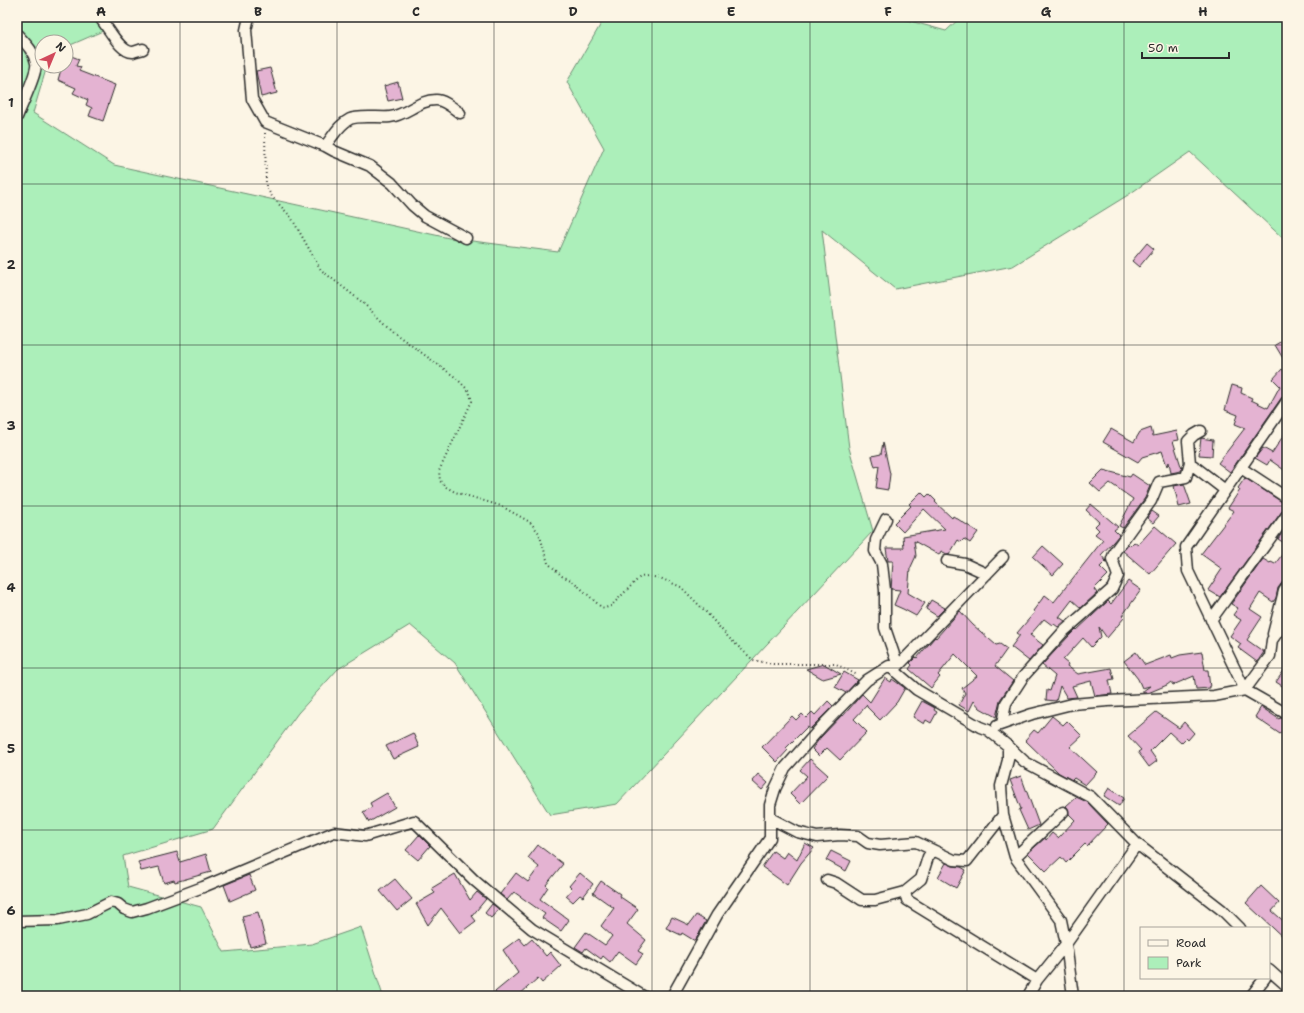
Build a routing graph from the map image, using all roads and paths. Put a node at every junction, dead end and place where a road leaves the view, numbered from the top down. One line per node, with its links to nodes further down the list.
1 (99, 17): 4 (street)
2 (249, 17): 7 (street)
3 (17, 34): 6 (street)
4 (142, 49)
5 (460, 113): 8 (street)
6 (17, 117)
7 (265, 122): 8 (street); 26 (path)
8 (325, 146): 9 (street)
9 (466, 238)
10 (1287, 401): 13 (street)
11 (1201, 431): 12 (street)
12 (1190, 463): 14 (street); 29 (street)
13 (1241, 468): 14 (street); 15 (street)
14 (1225, 490): 23 (street)
15 (1287, 498)
16 (1287, 515): 23 (street)
17 (886, 519): 25 (street)
18 (1003, 557): 20 (street)
19 (947, 560): 20 (street)
20 (987, 574): 25 (street)
21 (1287, 586): 24 (street)
22 (1287, 619): 24 (street)
23 (1211, 620): 27 (street)
24 (1272, 640): 27 (street)
25 (894, 666): 26 (street); 30 (street)
26 (867, 680): 34 (street)
27 (1245, 690): 28 (street); 29 (street)
28 (1287, 714)
29 (1002, 724): 30 (street)
30 (988, 730): 31 (street)
31 (1008, 746): 33 (street); 35 (street)
32 (1062, 812): 37 (street)
33 (1003, 815): 36 (street); 37 (street)
34 (770, 818): 36 (street); 48 (street)
35 (1137, 844): 41 (street); 42 (street)
36 (933, 850): 39 (street)
37 (1015, 857): 42 (street)
38 (828, 880): 39 (street)
39 (905, 892): 45 (street)
40 (17, 921): 47 (street)
41 (1239, 927)
42 (1066, 944): 45 (street); 50 (street)
43 (1270, 974): 46 (street)
44 (1264, 979): 51 (street)
45 (1037, 980): 49 (street)
46 (1287, 986)
47 (643, 996)
48 (672, 996)
49 (1028, 996)
50 (1073, 996)
51 (1251, 996)

